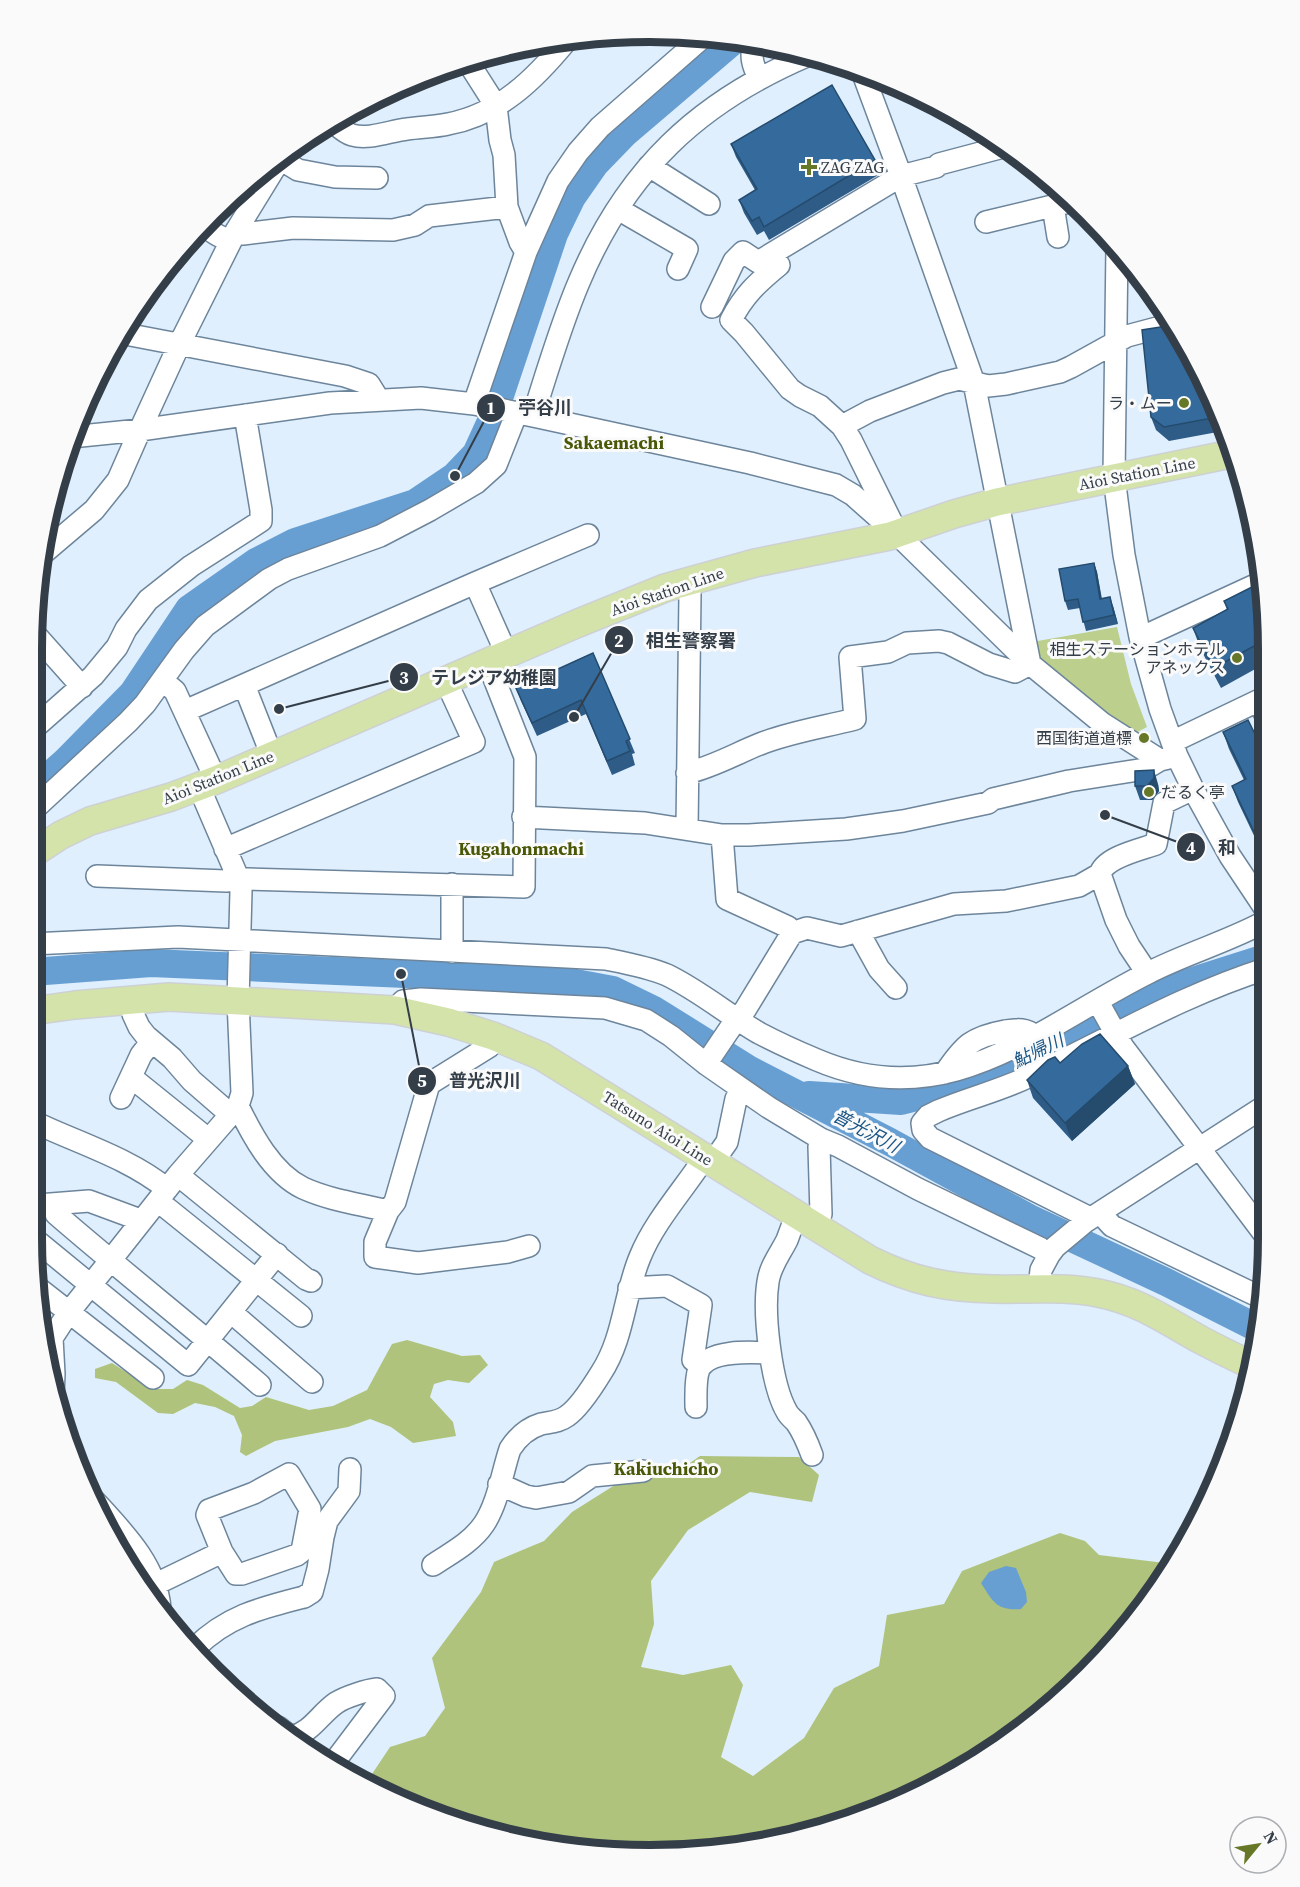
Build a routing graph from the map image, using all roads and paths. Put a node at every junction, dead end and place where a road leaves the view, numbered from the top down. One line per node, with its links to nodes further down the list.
1 (695, 44): 25 (street)
2 (558, 49): 8 (street)
3 (751, 51): 6 (street)
4 (797, 61): 6 (street)
5 (472, 69): 8 (street)
6 (759, 78): 12 (street)
7 (866, 82): 13 (street)
8 (496, 106): 9 (street); 19 (street)
9 (340, 127)
10 (996, 150): 13 (street)
11 (288, 162): 14 (street)
12 (649, 166): 16 (street); 20 (street)
13 (901, 176): 29 (street); 34 (street)
14 (377, 178)
15 (253, 190): 23 (street)
16 (709, 204)
17 (1062, 204): 18 (street)
18 (1053, 206): 21 (street); 24 (street)
19 (507, 207): 23 (street); 25 (street)
20 (618, 209): 28 (street); 37 (street)
21 (986, 222)
22 (210, 231): 23 (street)
23 (234, 236): 33 (street)
24 (1058, 237)
25 (526, 252): 36 (street)
26 (1117, 261): 32 (street)
27 (779, 265): 39 (street)
28 (678, 268)
29 (712, 307)
30 (1164, 326): 32 (street)
31 (130, 335): 33 (street)
32 (1116, 342): 34 (street); 43 (street)
33 (180, 345): 35 (street); 40 (street)
34 (974, 383): 39 (street); 44 (street)
35 (379, 400): 36 (street); 38 (street)
36 (477, 405): 37 (street)
37 (520, 413): 45 (street); 55 (street)
38 (245, 415): 40 (street); 58 (street)
39 (842, 426): 45 (street)
40 (140, 430): 41 (street); 47 (street)
41 (81, 436)
42 (1226, 455): 43 (main road, Aioi Station Line)
43 (1114, 477): 44 (main road, Aioi Station Line); 51 (street)
44 (997, 502): 45 (main road, Aioi Station Line); 54 (street)
45 (897, 534): 48 (main road, Aioi Station Line); 54 (street)
46 (588, 535): 49 (street)
47 (51, 546)
48 (687, 581): 53 (main road, Aioi Station Line); 64 (street)
49 (476, 583): 53 (street); 57 (street)
50 (1254, 585): 51 (street)
51 (1140, 636): 62 (street)
52 (42, 642): 58 (street)
53 (497, 659): 56 (main road, Aioi Station Line); 68 (street)
54 (1030, 664): 62 (street); 64 (street)
55 (163, 681): 60 (street); 67 (street)
56 (446, 681): 63 (main road, Aioi Station Line); 72 (street)
57 (244, 685): 60 (street); 63 (street)
58 (82, 687): 61 (street)
59 (1258, 702): 62 (street)
60 (185, 711): 65 (street)
61 (42, 721)
62 (1170, 753): 66 (street); 70 (street)
63 (272, 756): 65 (main road, Aioi Station Line)
64 (687, 773): 69 (street)
65 (208, 783): 71 (main road, Aioi Station Line); 72 (street)
66 (1193, 789): 73 (street); 77 (street)
67 (42, 802)
68 (523, 817): 69 (street); 76 (street)
69 (687, 829): 70 (street)
70 (722, 835): 80 (street)
71 (42, 847)
72 (225, 849): 75 (street)
73 (1100, 874): 79 (street); 85 (street)
74 (97, 876): 75 (street)
75 (239, 879): 76 (street); 81 (street)
76 (452, 884): 83 (street)
77 (1258, 897)
78 (1258, 925): 85 (street)
79 (858, 931): 80 (street); 86 (street)
80 (792, 933): 92 (street)
81 (240, 942): 82 (street); 83 (street); 87 (street)
82 (42, 943)
83 (452, 952): 92 (street)
84 (1258, 972): 93 (street)
85 (1148, 973): 89 (street)
86 (897, 988)
87 (239, 996): 88 (main road, Tatsuno Aioi Line); 91 (main road, Tatsuno Aioi Line); 100 (street)
88 (131, 1000): 90 (main road, Tatsuno Aioi Line); 95 (street)
89 (1100, 1005): 92 (street); 93 (street)
90 (42, 1010)
91 (394, 1010): 94 (main road, Tatsuno Aioi Line); 96 (street)
92 (735, 1023): 96 (street)
93 (1114, 1030): 105 (street); 112 (street)
94 (493, 1036): 106 (main road, Tatsuno Aioi Line); 109 (street)
95 (152, 1041): 97 (street); 100 (street)
96 (709, 1061): 98 (street)
97 (131, 1077): 99 (street); 103 (street)
98 (741, 1089): 104 (street); 106 (street)
99 (121, 1098)
100 (234, 1110): 103 (street); 109 (street)
101 (1258, 1111): 105 (street)
102 (42, 1130): 107 (street)
103 (208, 1139): 107 (street)
104 (821, 1139): 113 (street); 117 (street)
105 (1200, 1149): 110 (street); 112 (street)
106 (709, 1160): 113 (main road, Tatsuno Aioi Line); 123 (street)
107 (168, 1188): 114 (street); 118 (street); 120 (street)
108 (42, 1205): 114 (street)
109 (388, 1211): 116 (street)
110 (1258, 1213)
111 (56, 1214): 119 (street)
112 (1092, 1218): 117 (street); 126 (street)
113 (806, 1221): 124 (main road, Tatsuno Aioi Line); 132 (street)
114 (140, 1222): 119 (street)
115 (42, 1245): 122 (street)
116 (529, 1246)
117 (1052, 1251): 124 (street)
118 (277, 1254): 120 (street); 121 (street)
119 (110, 1261): 122 (street); 130 (street)
120 (256, 1280): 128 (street); 129 (street)
121 (311, 1281)
122 (90, 1285): 127 (street); 130 (street)
123 (629, 1287): 133 (street); 142 (street)
124 (1039, 1288): 134 (main road, Tatsuno Aioi Line)
125 (45, 1293): 127 (street)
126 (1255, 1294)
127 (69, 1312): 131 (street); 135 (street)
128 (231, 1312): 130 (street); 136 (street)
129 (301, 1316)
130 (208, 1340): 137 (street)
131 (53, 1348)
132 (770, 1353): 138 (street); 139 (street)
133 (693, 1360)
134 (1245, 1361)
135 (153, 1378)
136 (312, 1382)
137 (260, 1385)
138 (696, 1407)
139 (812, 1455)
140 (350, 1469): 148 (street)
141 (642, 1470): 142 (street)
142 (499, 1484): 145 (street)
143 (113, 1522): 146 (street)
144 (222, 1552): 144 (street); 146 (street)
145 (433, 1565)
146 (156, 1584): 147 (street)
147 (157, 1593)
148 (199, 1644)
149 (300, 1734): 150 (street)
150 (337, 1758)

